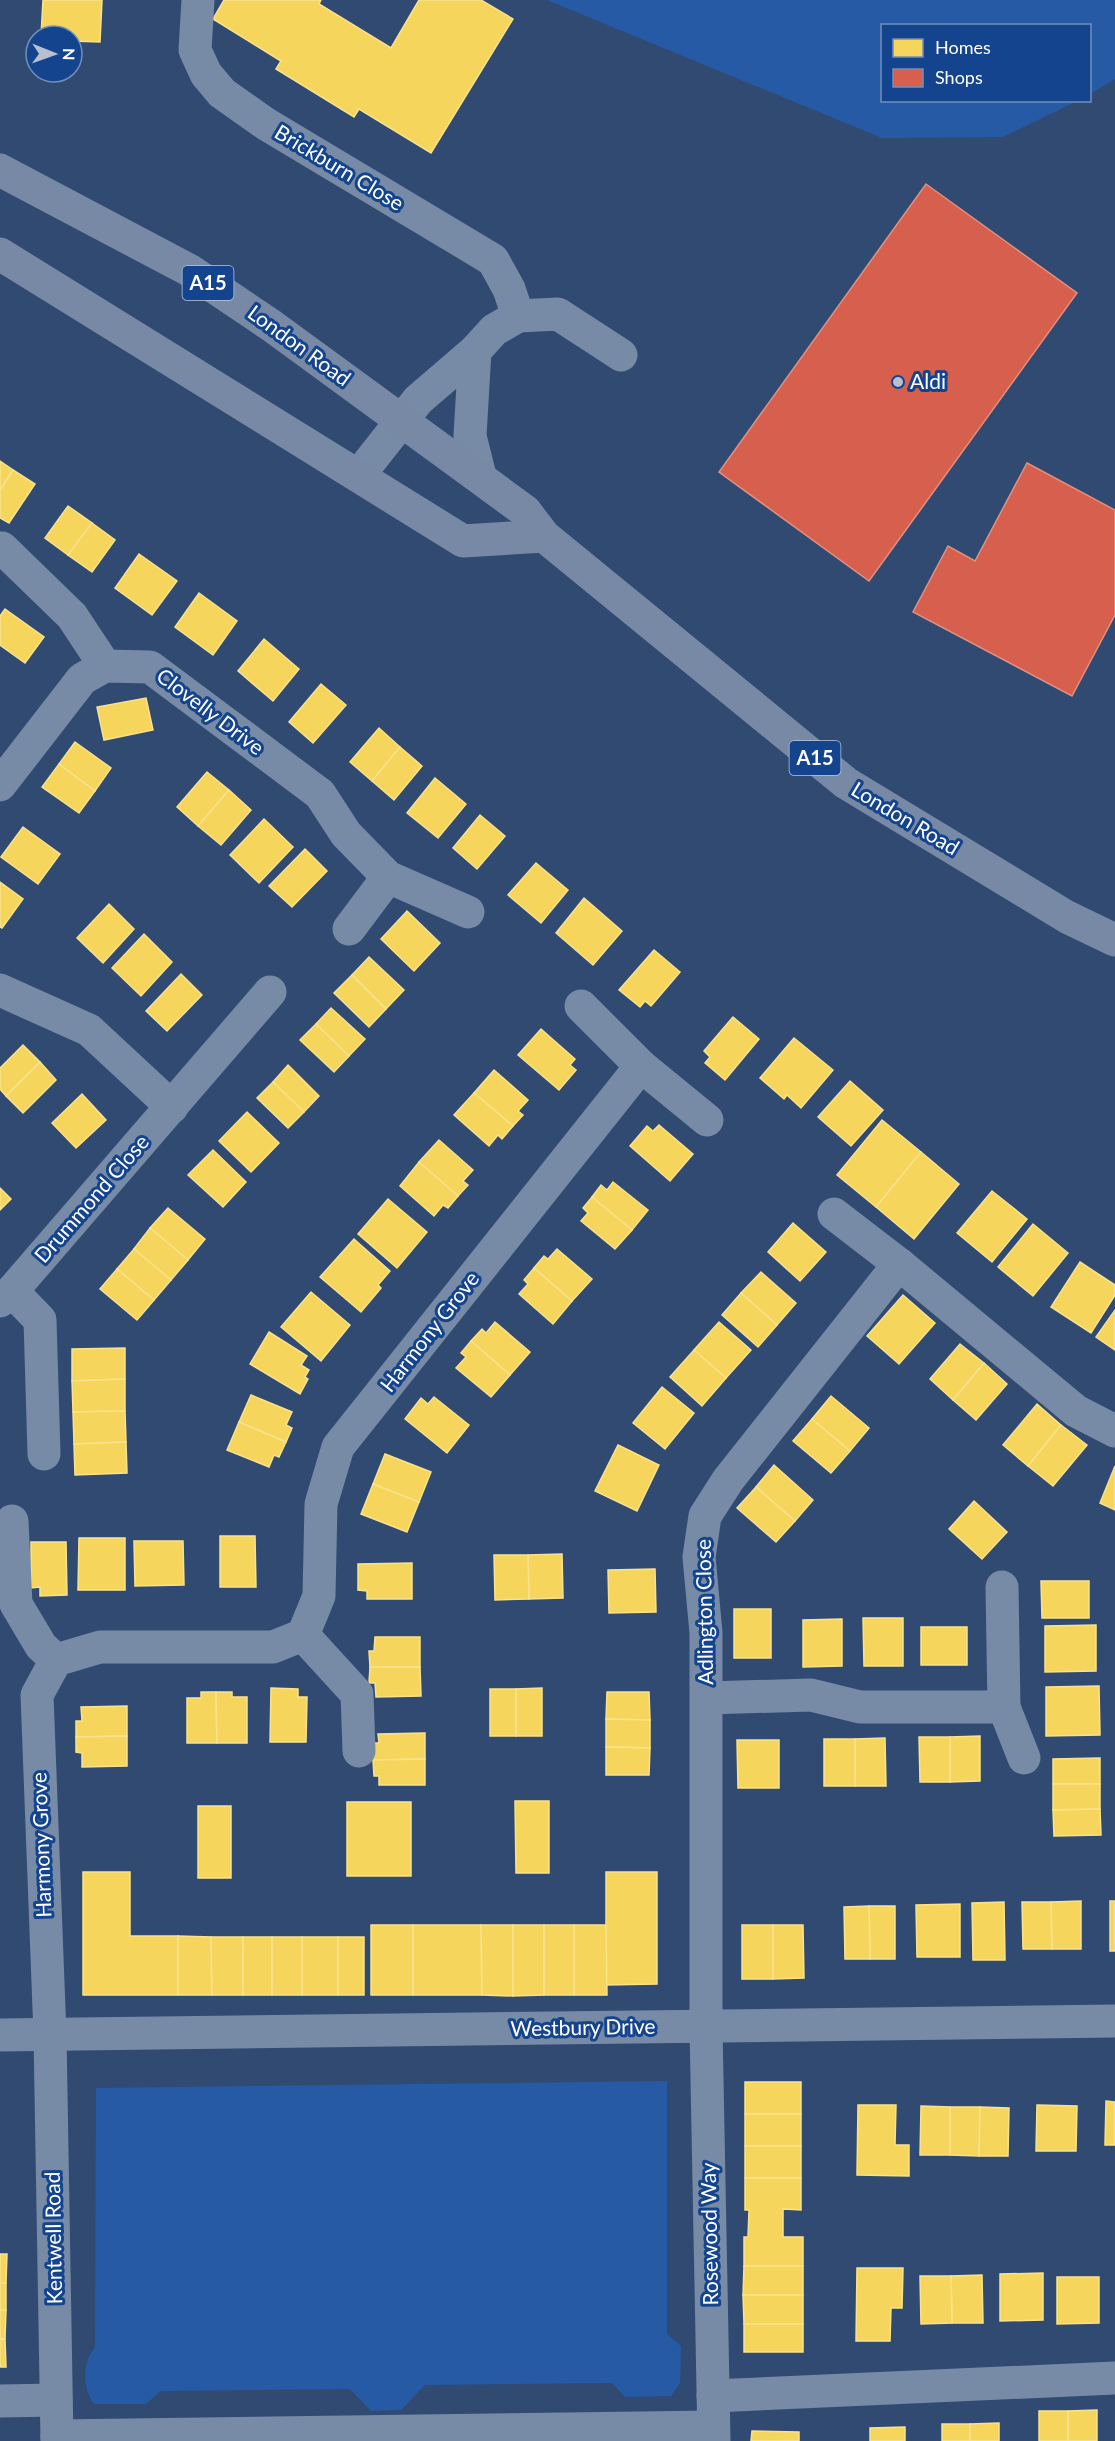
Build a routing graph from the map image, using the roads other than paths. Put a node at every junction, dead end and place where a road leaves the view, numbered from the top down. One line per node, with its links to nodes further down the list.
1 (198, 0): 4 (street, Brickburn Close)
2 (0, 170): 7 (main road, London Road / A15)
3 (0, 254): 8 (main road)
4 (518, 316): 5 (street); 6 (street)
5 (475, 351): 7 (street); 9 (street)
6 (621, 355)
7 (400, 421): 8 (street); 9 (main road, London Road / A15)
8 (359, 475): 10 (main road)
9 (480, 476): 10 (main road, London Road / A15)
10 (544, 536): 17 (main road, London Road / A15)
11 (2, 548): 12 (street)
12 (105, 666): 13 (street); 14 (street, Clovelly Drive)
13 (0, 785)
14 (388, 877): 15 (street, Clovelly Drive); 16 (street)
15 (468, 912)
16 (349, 929)
17 (1115, 940)
18 (0, 990): 22 (street)
19 (270, 992): 22 (street, Drummond Close)
20 (581, 1006): 21 (street)
21 (641, 1066): 23 (street); 31 (street, Harmony Grove)
22 (172, 1107): 26 (street, Drummond Close)
23 (707, 1120)
24 (834, 1214): 25 (street)
25 (899, 1264): 27 (street); 33 (street, Adlington Close)
26 (6, 1296): 28 (street, Drummond Close)
27 (1115, 1431)
28 (44, 1454)
29 (12, 1521): 32 (street)
30 (1002, 1587): 34 (street)
31 (303, 1635): 32 (street); 35 (street)
32 (56, 1660): 40 (street, Harmony Grove)
33 (707, 1698): 34 (street); 38 (street, Adlington Close)
34 (1004, 1707): 36 (street)
35 (359, 1751)
36 (1024, 1758)
37 (1115, 2021): 38 (street, Westbury Drive)
38 (706, 2027): 40 (street, Westbury Drive); 44 (street, Rosewood Way)
39 (0, 2035): 40 (street, Westbury Drive)
40 (50, 2035): 42 (street, Kentwell Road)
41 (1115, 2378): 44 (street)
42 (56, 2400): 43 (street); 45 (street, Kentwell Road)
43 (0, 2401)
44 (714, 2421): 45 (street)
45 (57, 2438)

